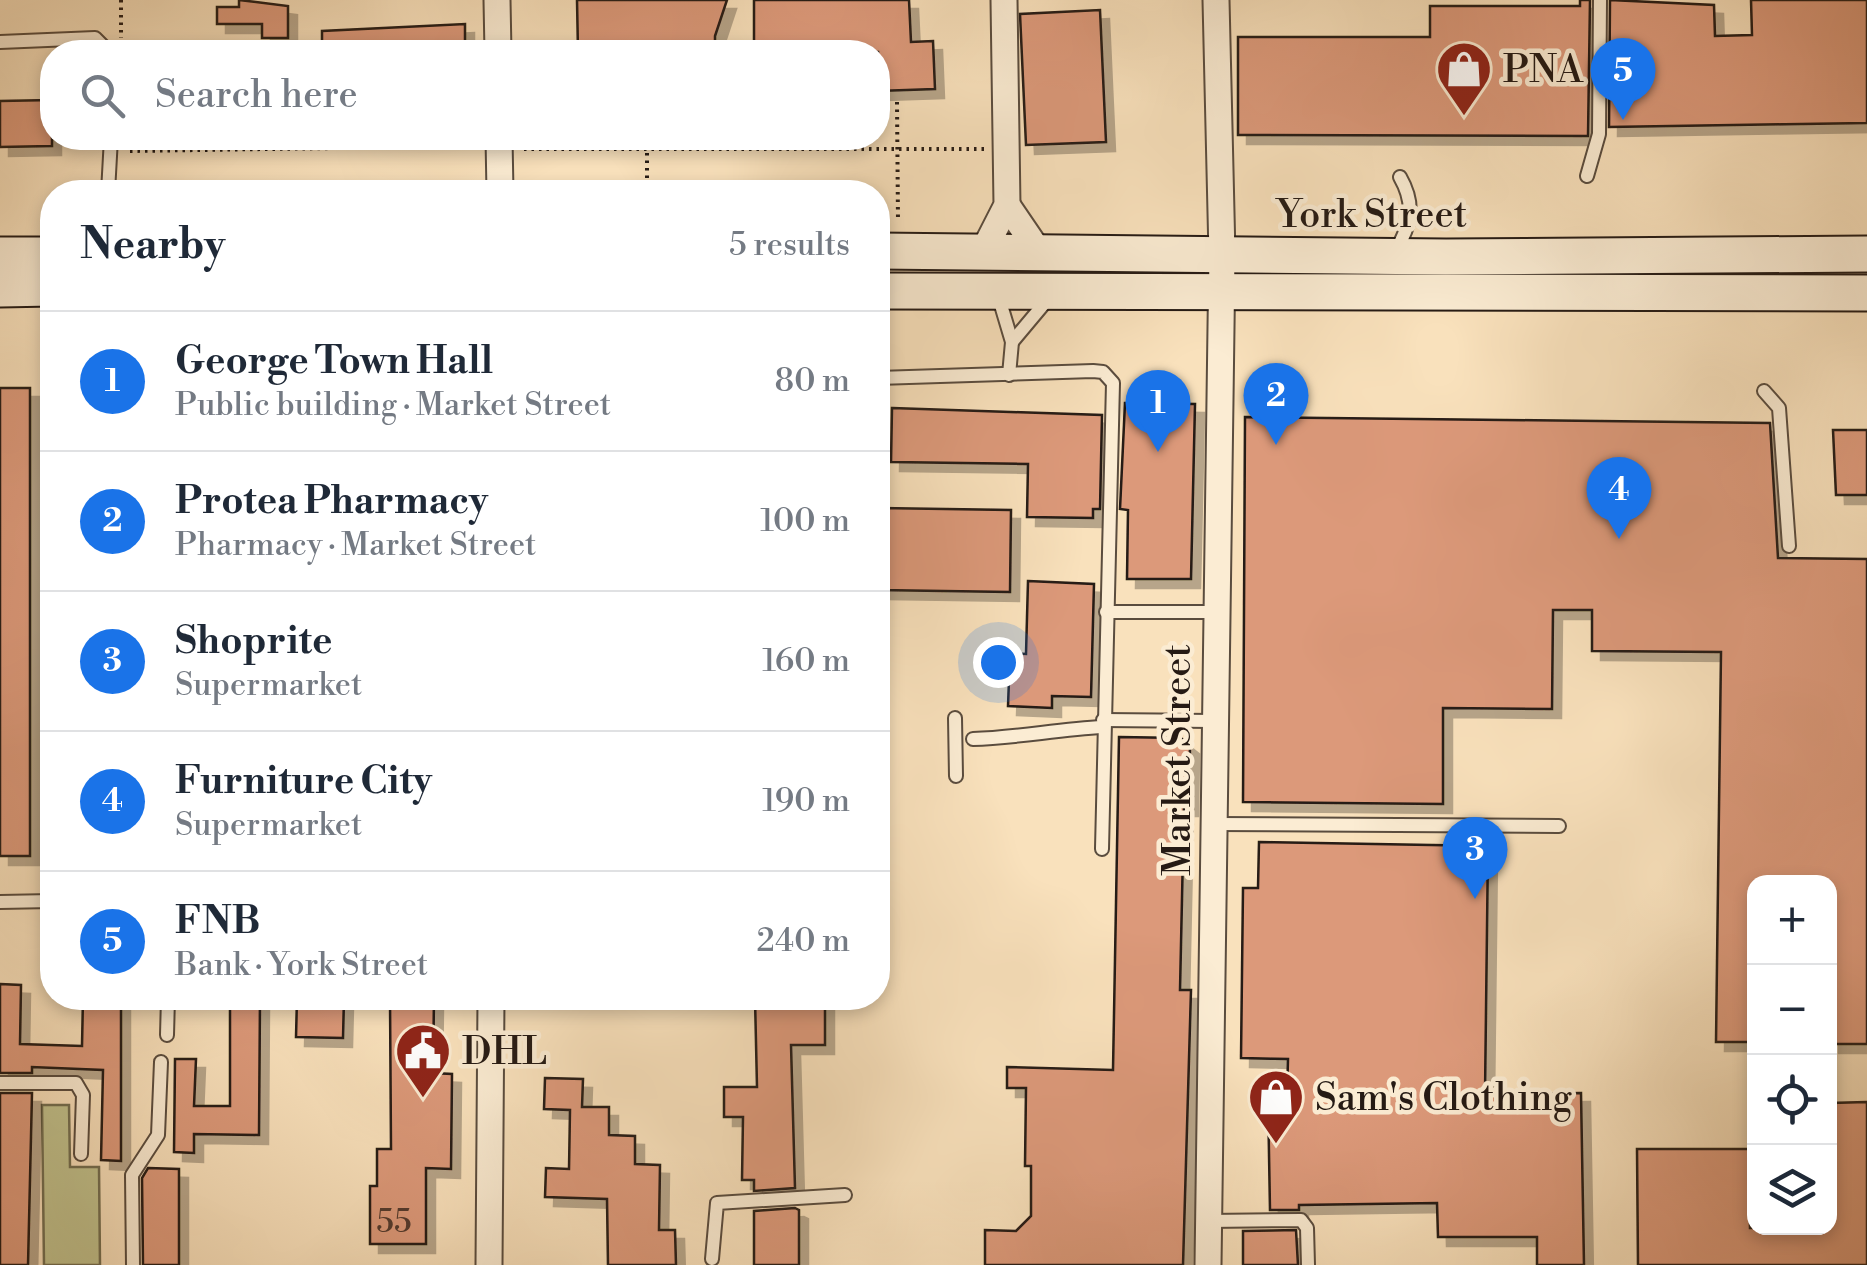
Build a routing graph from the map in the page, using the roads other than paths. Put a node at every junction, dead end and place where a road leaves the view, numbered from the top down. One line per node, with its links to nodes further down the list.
1 (498, 0): 8 (street)
2 (1004, 0): 16 (street)
3 (1216, 0): 24 (street, Market Street)
4 (1600, 0): 12 (lane)
5 (40, 40): 9 (lane)
6 (48, 40): 7 (lane)
7 (97, 40)
8 (498, 40)
9 (0, 42)
10 (110, 150): 14 (lane)
11 (499, 150): 15 (street)
12 (1587, 176)
13 (1400, 178): 20 (lane)
14 (108, 180)
15 (500, 180)
16 (1006, 205): 18 (street); 19 (street)
17 (890, 251): 18 (main road, York Street)
18 (984, 252): 19 (main road, York Street)
19 (1039, 252): 24 (main road, York Street)
20 (1393, 254): 21 (main road, York Street); 24 (main road, York Street)
21 (1867, 254)
22 (0, 255): 23 (main road)
23 (40, 255)
24 (1222, 272): 28 (main road, York Street); 30 (main road, York Street); 37 (street, Market Street)
25 (40, 288): 26 (main road)
26 (0, 289)
27 (996, 289): 28 (main road, York Street); 29 (main road, York Street); 31 (lane)
28 (1056, 290): 31 (lane)
29 (890, 291)
30 (1867, 293)
31 (1012, 342): 32 (lane)
32 (1010, 375): 33 (lane); 36 (lane)
33 (890, 378)
34 (1764, 391): 35 (lane)
35 (1789, 546)
36 (1106, 612): 37 (lane); 40 (lane)
37 (1216, 612): 39 (street, Market Street)
38 (954, 718): 42 (lane)
39 (1214, 721): 40 (lane); 43 (street, Market Street)
40 (1103, 724): 41 (lane); 45 (lane)
41 (973, 739)
42 (956, 776)
43 (1214, 824): 44 (lane); 55 (street, Market Street)
44 (1560, 826)
45 (1102, 849)
46 (40, 901): 47 (lane)
47 (0, 902)
48 (168, 1010): 50 (lane)
49 (491, 1010): 58 (street)
50 (168, 1034)
51 (161, 1062): 57 (lane)
52 (0, 1083): 53 (lane)
53 (81, 1154)
54 (846, 1195): 56 (lane)
55 (1208, 1221): 59 (street, Market Street); 60 (lane)
56 (712, 1259)
57 (133, 1265)
58 (489, 1265)
59 (1208, 1265)
60 (1308, 1265)

